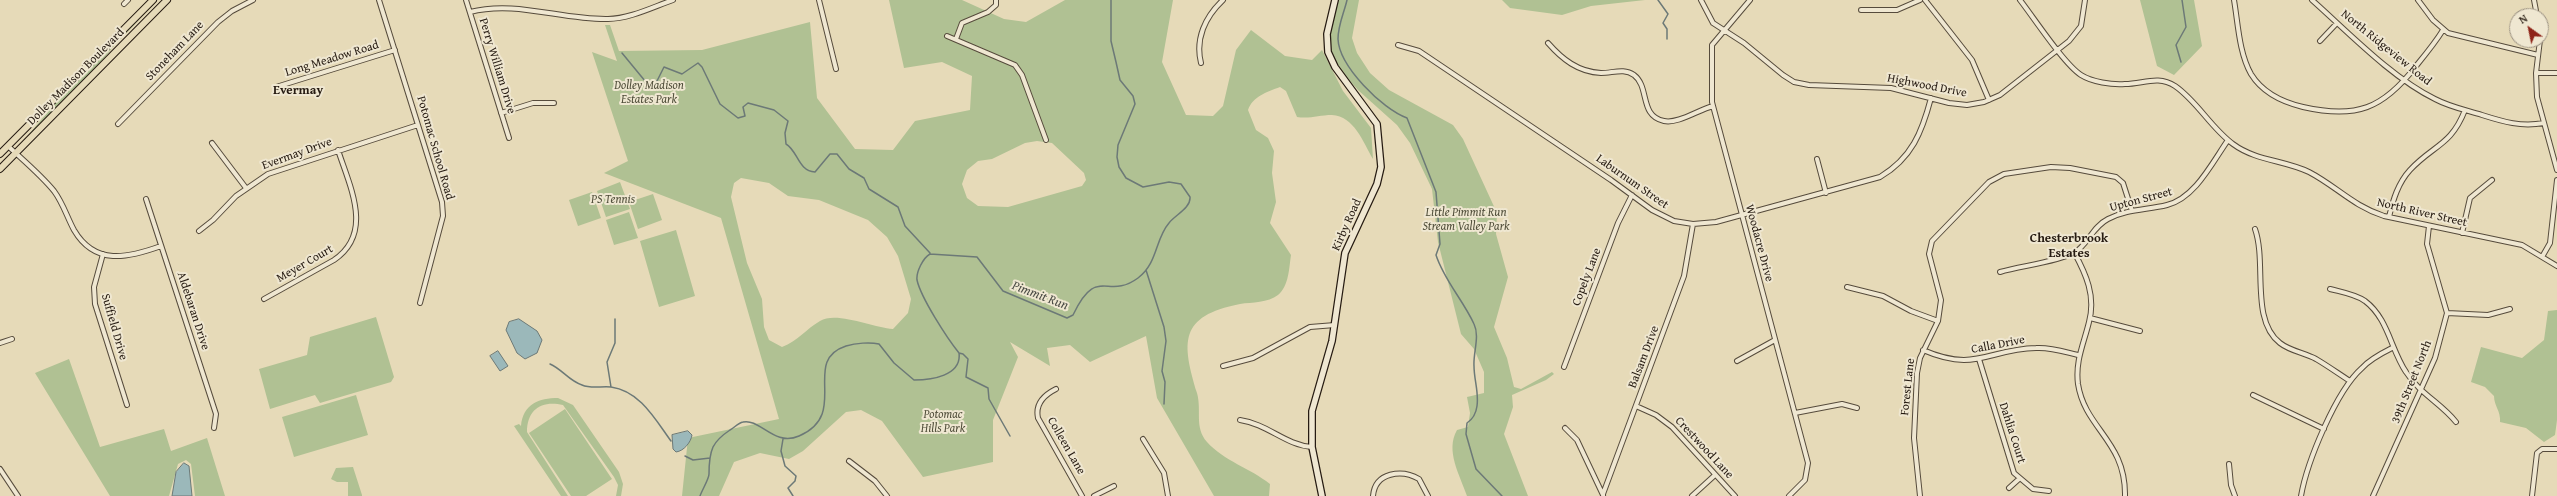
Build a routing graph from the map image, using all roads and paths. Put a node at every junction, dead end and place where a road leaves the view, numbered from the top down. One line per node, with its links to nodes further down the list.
1 (128, 0): 21 (street)
2 (153, 0): 55 (main road, Dolley Madison Boulevard)
3 (253, 0): 49 (street, Stoneham Lane)
4 (379, 0): 33 (street, Potomac School Road)
5 (466, 0): 23 (street, Perry William Drive)
6 (672, 0): 23 (street)
7 (820, 0): 37 (street)
8 (996, 0): 28 (street)
9 (1224, 0): 36 (street)
10 (1335, 0): 90 (main road, Kirby Road)
11 (1701, 0): 25 (street, Highwood Drive)
12 (1750, 0): 25 (street, Woodacre Drive)
13 (1920, 0): 22 (street)
14 (1925, 0): 43 (street)
15 (2020, 0): 34 (street, North River Street)
16 (2085, 0): 34 (street, Highwood Drive)
17 (2234, 0): 40 (street)
18 (2312, 0): 24 (street, North Ridgeview Road)
19 (2418, 0): 26 (street)
20 (165, 1): 57 (main road, Dolley Madison Boulevard)
21 (124, 4)
22 (1861, 10)
23 (470, 12): 47 (street, Perry William Drive)
24 (2337, 23): 29 (street); 40 (street, North Ridgeview Road)
25 (1724, 30): 42 (street, Highwood Drive); 45 (street, Woodacre Drive)
26 (2443, 30): 35 (street); 40 (street)
27 (947, 36): 28 (street)
28 (956, 39): 52 (street)
29 (2320, 41)
30 (1548, 42): 45 (street)
31 (1398, 45): 66 (street, Laburnum Street)
32 (2539, 48): 35 (street)
33 (395, 50): 41 (street, Long Meadow Road); 50 (street, Potomac School Road)
34 (2059, 50): 43 (street, Highwood Drive); 53 (street, North River Street)
35 (2538, 55): 38 (street)
36 (1201, 63)
37 (836, 69)
38 (2536, 73): 39 (street); 48 (street)
39 (2557, 73)
40 (2406, 80): 46 (street, North Ridgeview Road)
41 (276, 87)
42 (1931, 98): 43 (street, Highwood Drive); 65 (street, Laburnum Street)
43 (1988, 100)
44 (554, 103): 47 (street)
45 (1713, 106): 69 (street, Woodacre Drive)
46 (2465, 110): 48 (street, North Ridgeview Road); 70 (street)
47 (501, 113): 51 (street, Perry William Drive)
48 (2544, 122): 61 (street)
49 (118, 124)
50 (418, 125): 56 (street, Evermay Drive); 85 (street, Potomac School Road)
51 (509, 138)
52 (1046, 140)
53 (2228, 140): 68 (street, Upton Street); 70 (street, North River Street)
54 (212, 143): 64 (street)
55 (8, 146): 57 (street); 58 (main road, Dolley Madison Boulevard)
56 (338, 150): 64 (street, Evermay Drive); 84 (street, Meyer Court)
57 (16, 153): 60 (main road, Dolley Madison Boulevard); 78 (street)
58 (0, 154)
59 (1817, 159): 65 (street)
60 (0, 168)
61 (2557, 170)
62 (2492, 180): 75 (street)
63 (2557, 180): 79 (street)
64 (246, 188): 74 (street, Evermay Drive)
65 (1826, 193): 69 (street, Laburnum Street)
66 (1632, 195): 71 (street, Laburnum Street); 101 (street, Copely Lane)
67 (146, 199): 76 (street, Aldebaran Drive)
68 (2132, 211): 77 (street, Upton Street); 89 (street, Forest Lane)
69 (1741, 216): 71 (street, Laburnum Street); 93 (street, Woodacre Drive)
70 (2389, 217): 72 (street, North River Street)
71 (1693, 224): 107 (street, Balsam Drive)
72 (2429, 226): 75 (street, North River Street); 87 (street, 39th Street North)
73 (2255, 229): 102 (street)
74 (199, 231)
75 (2462, 232): 79 (street, North River Street)
76 (161, 246): 78 (street); 112 (street, Aldebaran Drive)
77 (2074, 252): 81 (street); 88 (street)
78 (103, 254): 106 (street, Suffield Drive)
79 (2542, 257): 80 (street, North River Street)
80 (2557, 266)
81 (2000, 272)
82 (1847, 287): 89 (street)
83 (2330, 289): 95 (street)
84 (264, 299)
85 (420, 303)
86 (2510, 309): 87 (street)
87 (2446, 313): 104 (street, 39th Street North)
88 (2090, 318): 91 (street); 97 (street)
89 (1938, 320): 96 (street, Forest Lane)
90 (1335, 325): 100 (street); 116 (main road, Kirby Road)
91 (2140, 331)
92 (12, 339): 94 (street)
93 (1775, 340): 99 (street); 109 (street, Woodacre Drive)
94 (0, 343)
95 (2392, 348): 102 (street); 104 (street)
96 (1923, 350): 98 (street, Calla Drive); 138 (street, Forest Lane)
97 (2078, 355): 98 (street, Calla Drive); 139 (street)
98 (1979, 359): 122 (street, Dahlia Court)
99 (1737, 361)
100 (1223, 366)
101 (1564, 368)
102 (2350, 381): 114 (street)
103 (1056, 389): 129 (street, Colleen Lane)
104 (2420, 390): 111 (street); 142 (street, 39th Street North)
105 (2253, 396): 114 (street)
106 (127, 405)
107 (1636, 406): 121 (street, Crestwood Lane); 126 (street, Balsam Drive)
108 (1857, 408): 109 (street)
109 (1795, 413): 137 (street, Woodacre Drive)
110 (1240, 420): 116 (street)
111 (2456, 422)
112 (214, 428)
113 (1565, 428): 126 (street)
114 (2324, 429): 141 (street)
115 (1143, 439): 131 (street)
116 (1312, 447): 132 (main road, Kirby Road)
117 (2557, 449): 143 (street)
118 (849, 461): 128 (street)
119 (2229, 464): 140 (street)
120 (0, 469): 127 (street)
121 (1715, 475): 135 (street); 136 (street, Crestwood Lane)
122 (2019, 479): 124 (street); 125 (street, Dahlia Court)
123 (1114, 486): 130 (street)
124 (2010, 488)
125 (2049, 492)
126 (1603, 495)
127 (18, 496)
128 (887, 496)
129 (1082, 496)
130 (1094, 496)
131 (1168, 496)
132 (1322, 496)
133 (1373, 496): 134 (street)
134 (1428, 496)
135 (1692, 496)
136 (1735, 496)
137 (1788, 496)
138 (1920, 496)
139 (2125, 496)
140 (2235, 496)
141 (2301, 496)
142 (2373, 496)
143 (2532, 496)

